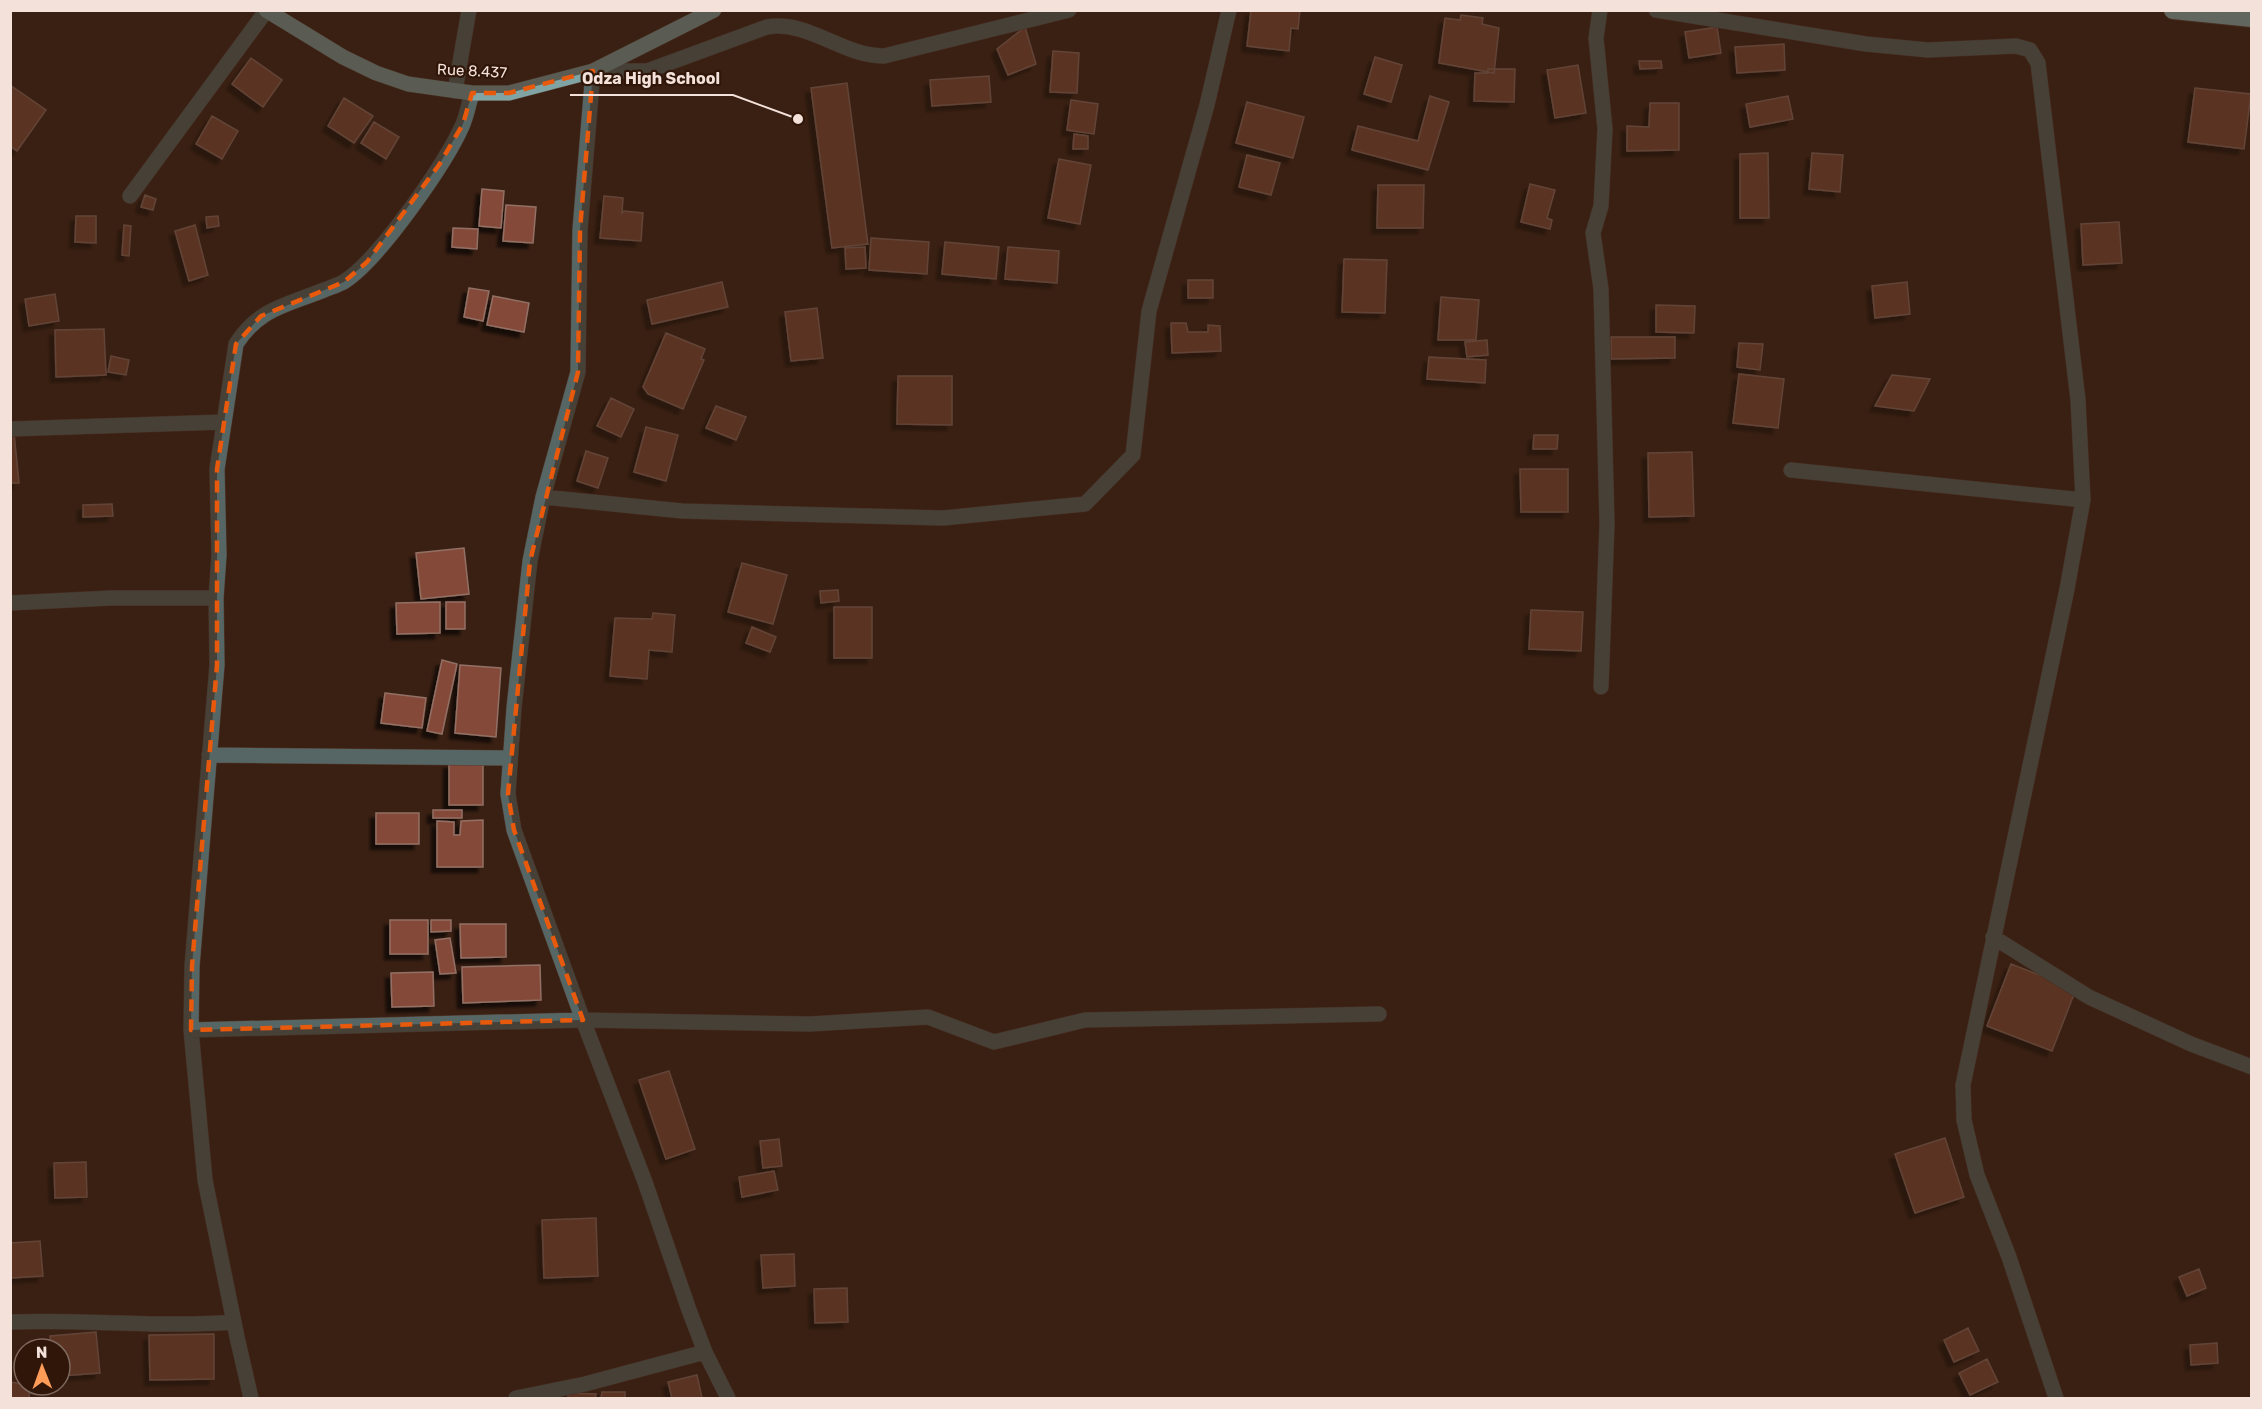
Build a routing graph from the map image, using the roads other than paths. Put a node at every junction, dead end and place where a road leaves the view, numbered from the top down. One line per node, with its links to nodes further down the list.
1 (469, 10): 11 (street)
2 (714, 10): 10 (main road, Rue 8.437)
3 (1068, 10): 10 (street)
4 (1229, 10): 17 (street)
5 (1600, 10): 21 (street)
6 (1656, 10): 18 (street)
7 (2173, 10): 9 (highway)
8 (266, 11): 11 (main road, Rue 8.437); 13 (street)
9 (2252, 18)
10 (593, 71): 12 (main road, Rue 8.437); 17 (street)
11 (455, 90): 12 (main road, Rue 8.437)
12 (472, 93): 14 (street)
13 (130, 196)
14 (224, 422): 15 (street); 19 (street)
15 (10, 429)
16 (1791, 470): 18 (street)
17 (543, 498): 23 (street)
18 (2083, 500): 24 (street)
19 (216, 598): 20 (street); 22 (street)
20 (10, 603)
21 (1601, 687)
22 (209, 755): 23 (street); 27 (street)
23 (509, 758): 26 (street)
24 (1993, 938): 28 (street); 35 (street)
25 (1379, 1014): 26 (street)
26 (583, 1020): 27 (street); 31 (street)
27 (191, 1030): 30 (street)
28 (2252, 1067)
29 (10, 1322): 30 (street)
30 (234, 1322): 32 (street)
31 (705, 1352): 33 (street); 34 (street)
32 (251, 1398)
33 (516, 1398)
34 (729, 1398)
35 (2056, 1398)

